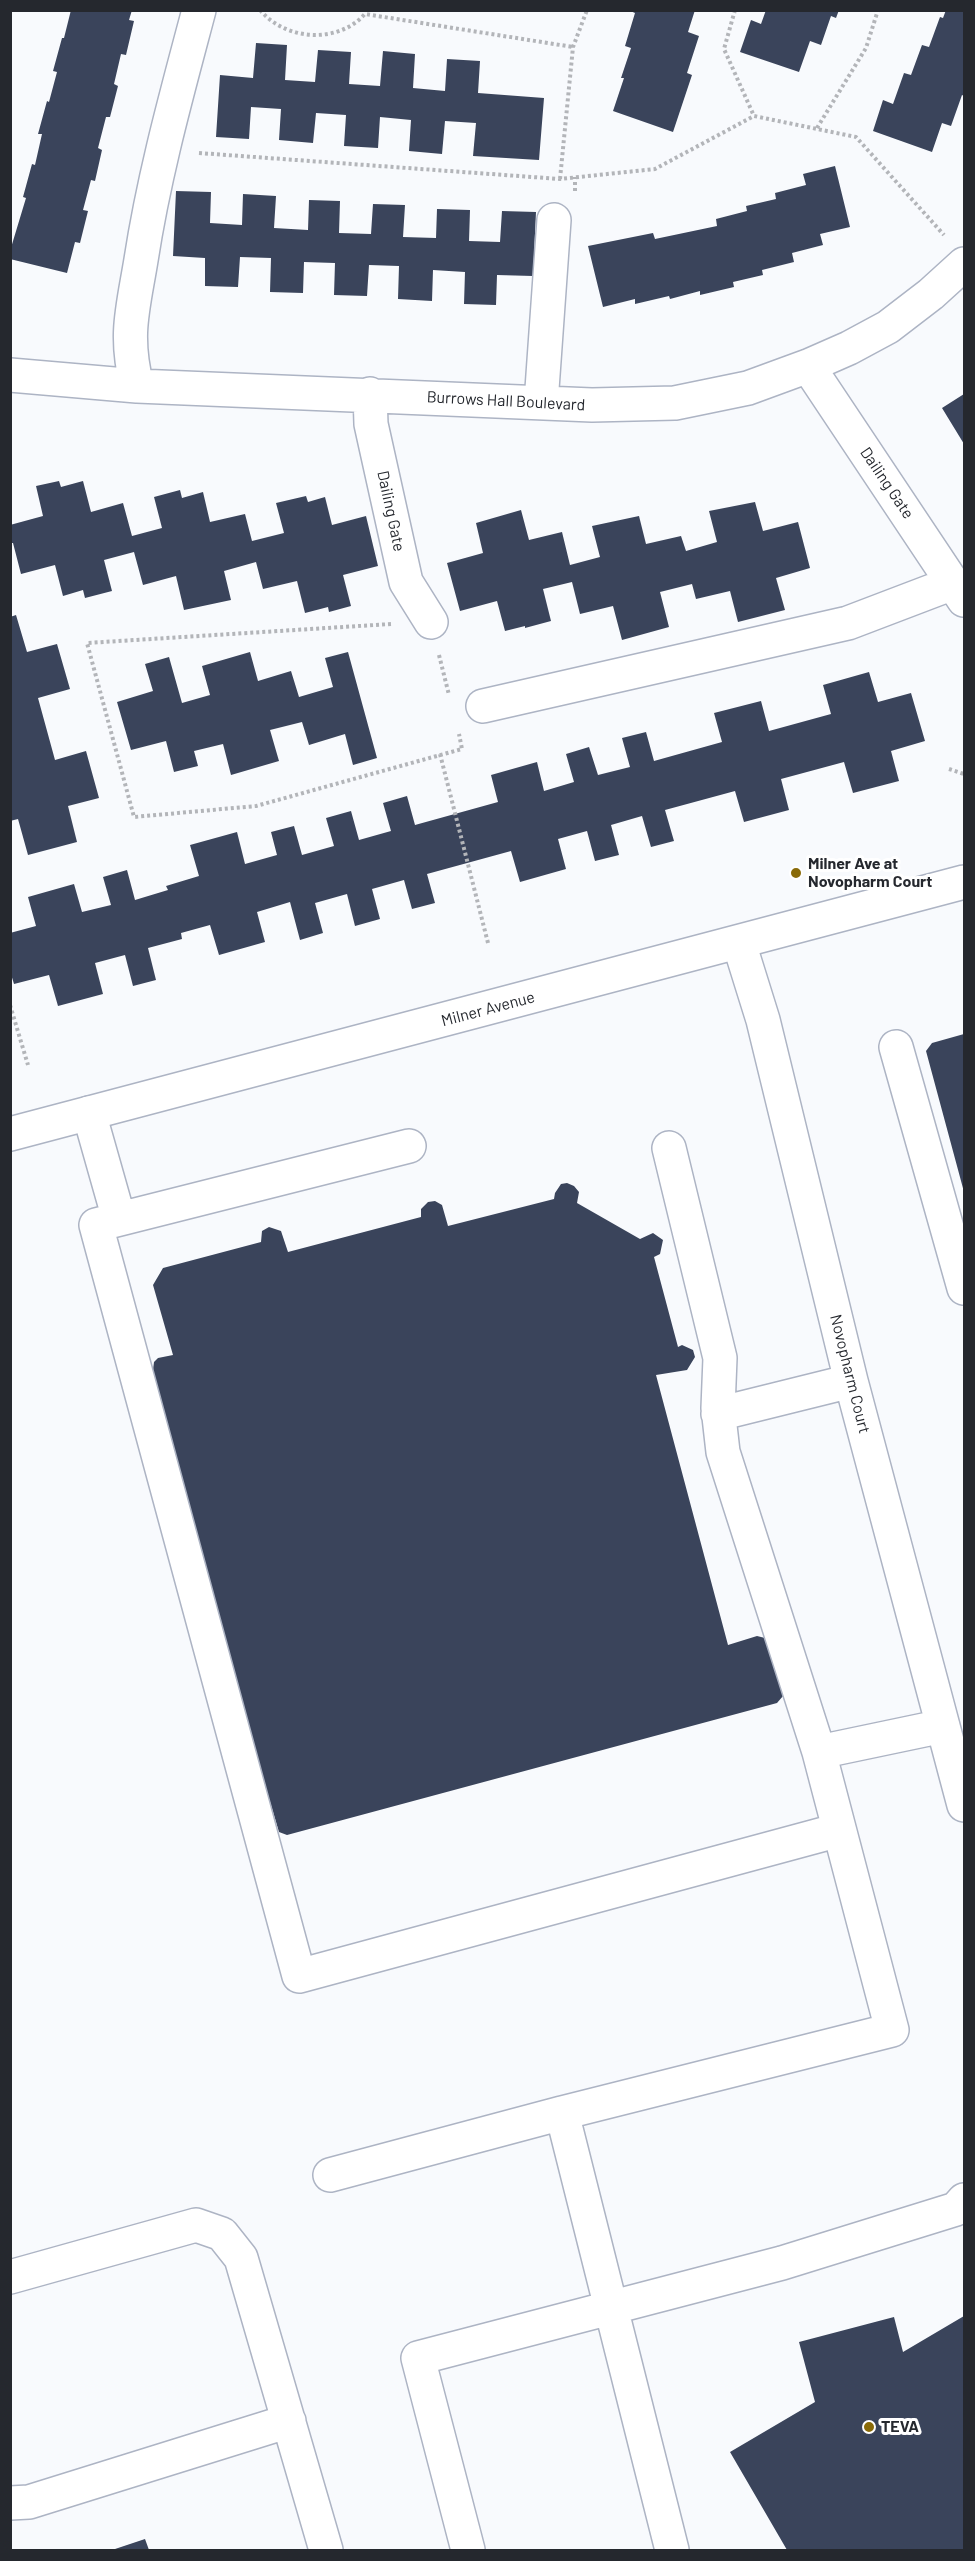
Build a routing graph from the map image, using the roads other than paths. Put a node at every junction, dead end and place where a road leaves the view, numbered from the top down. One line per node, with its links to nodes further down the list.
1 (199, 10): 6 (street)
2 (554, 220): 8 (street)
3 (958, 253): 4 (street, Burrows Hall Boulevard)
4 (808, 366): 8 (street, Burrows Hall Boulevard); 9 (street, Dailing Gate)
5 (10, 375): 6 (street, Burrows Hall Boulevard)
6 (137, 386): 7 (street, Burrows Hall Boulevard)
7 (370, 394): 8 (street, Burrows Hall Boulevard); 10 (street, Dailing Gate)
8 (542, 403)
9 (959, 591): 11 (street)
10 (431, 622)
11 (483, 706)
12 (964, 882): 13 (street, Milner Avenue)
13 (739, 943): 15 (street, Milner Avenue); 21 (street, Novopharm Court)
14 (896, 1047): 20 (street)
15 (89, 1113): 16 (street, Milner Avenue); 19 (street)
16 (10, 1134)
17 (409, 1146): 19 (street)
18 (669, 1148): 22 (street)
19 (119, 1219): 26 (street)
20 (964, 1288)
21 (851, 1381): 22 (street); 23 (street, Novopharm Court)
22 (718, 1414): 24 (street)
23 (943, 1726): 24 (street); 25 (street, Novopharm Court)
24 (819, 1752): 26 (street)
25 (964, 1805)
26 (839, 1830): 27 (street)
27 (562, 2113): 28 (street); 31 (street)
28 (330, 2175)
29 (964, 2200): 31 (street)
30 (10, 2277): 32 (street)
31 (610, 2307): 35 (street); 36 (street)
32 (289, 2421): 33 (street); 34 (street)
33 (10, 2503)
34 (326, 2550)
35 (468, 2550)
36 (672, 2550)

